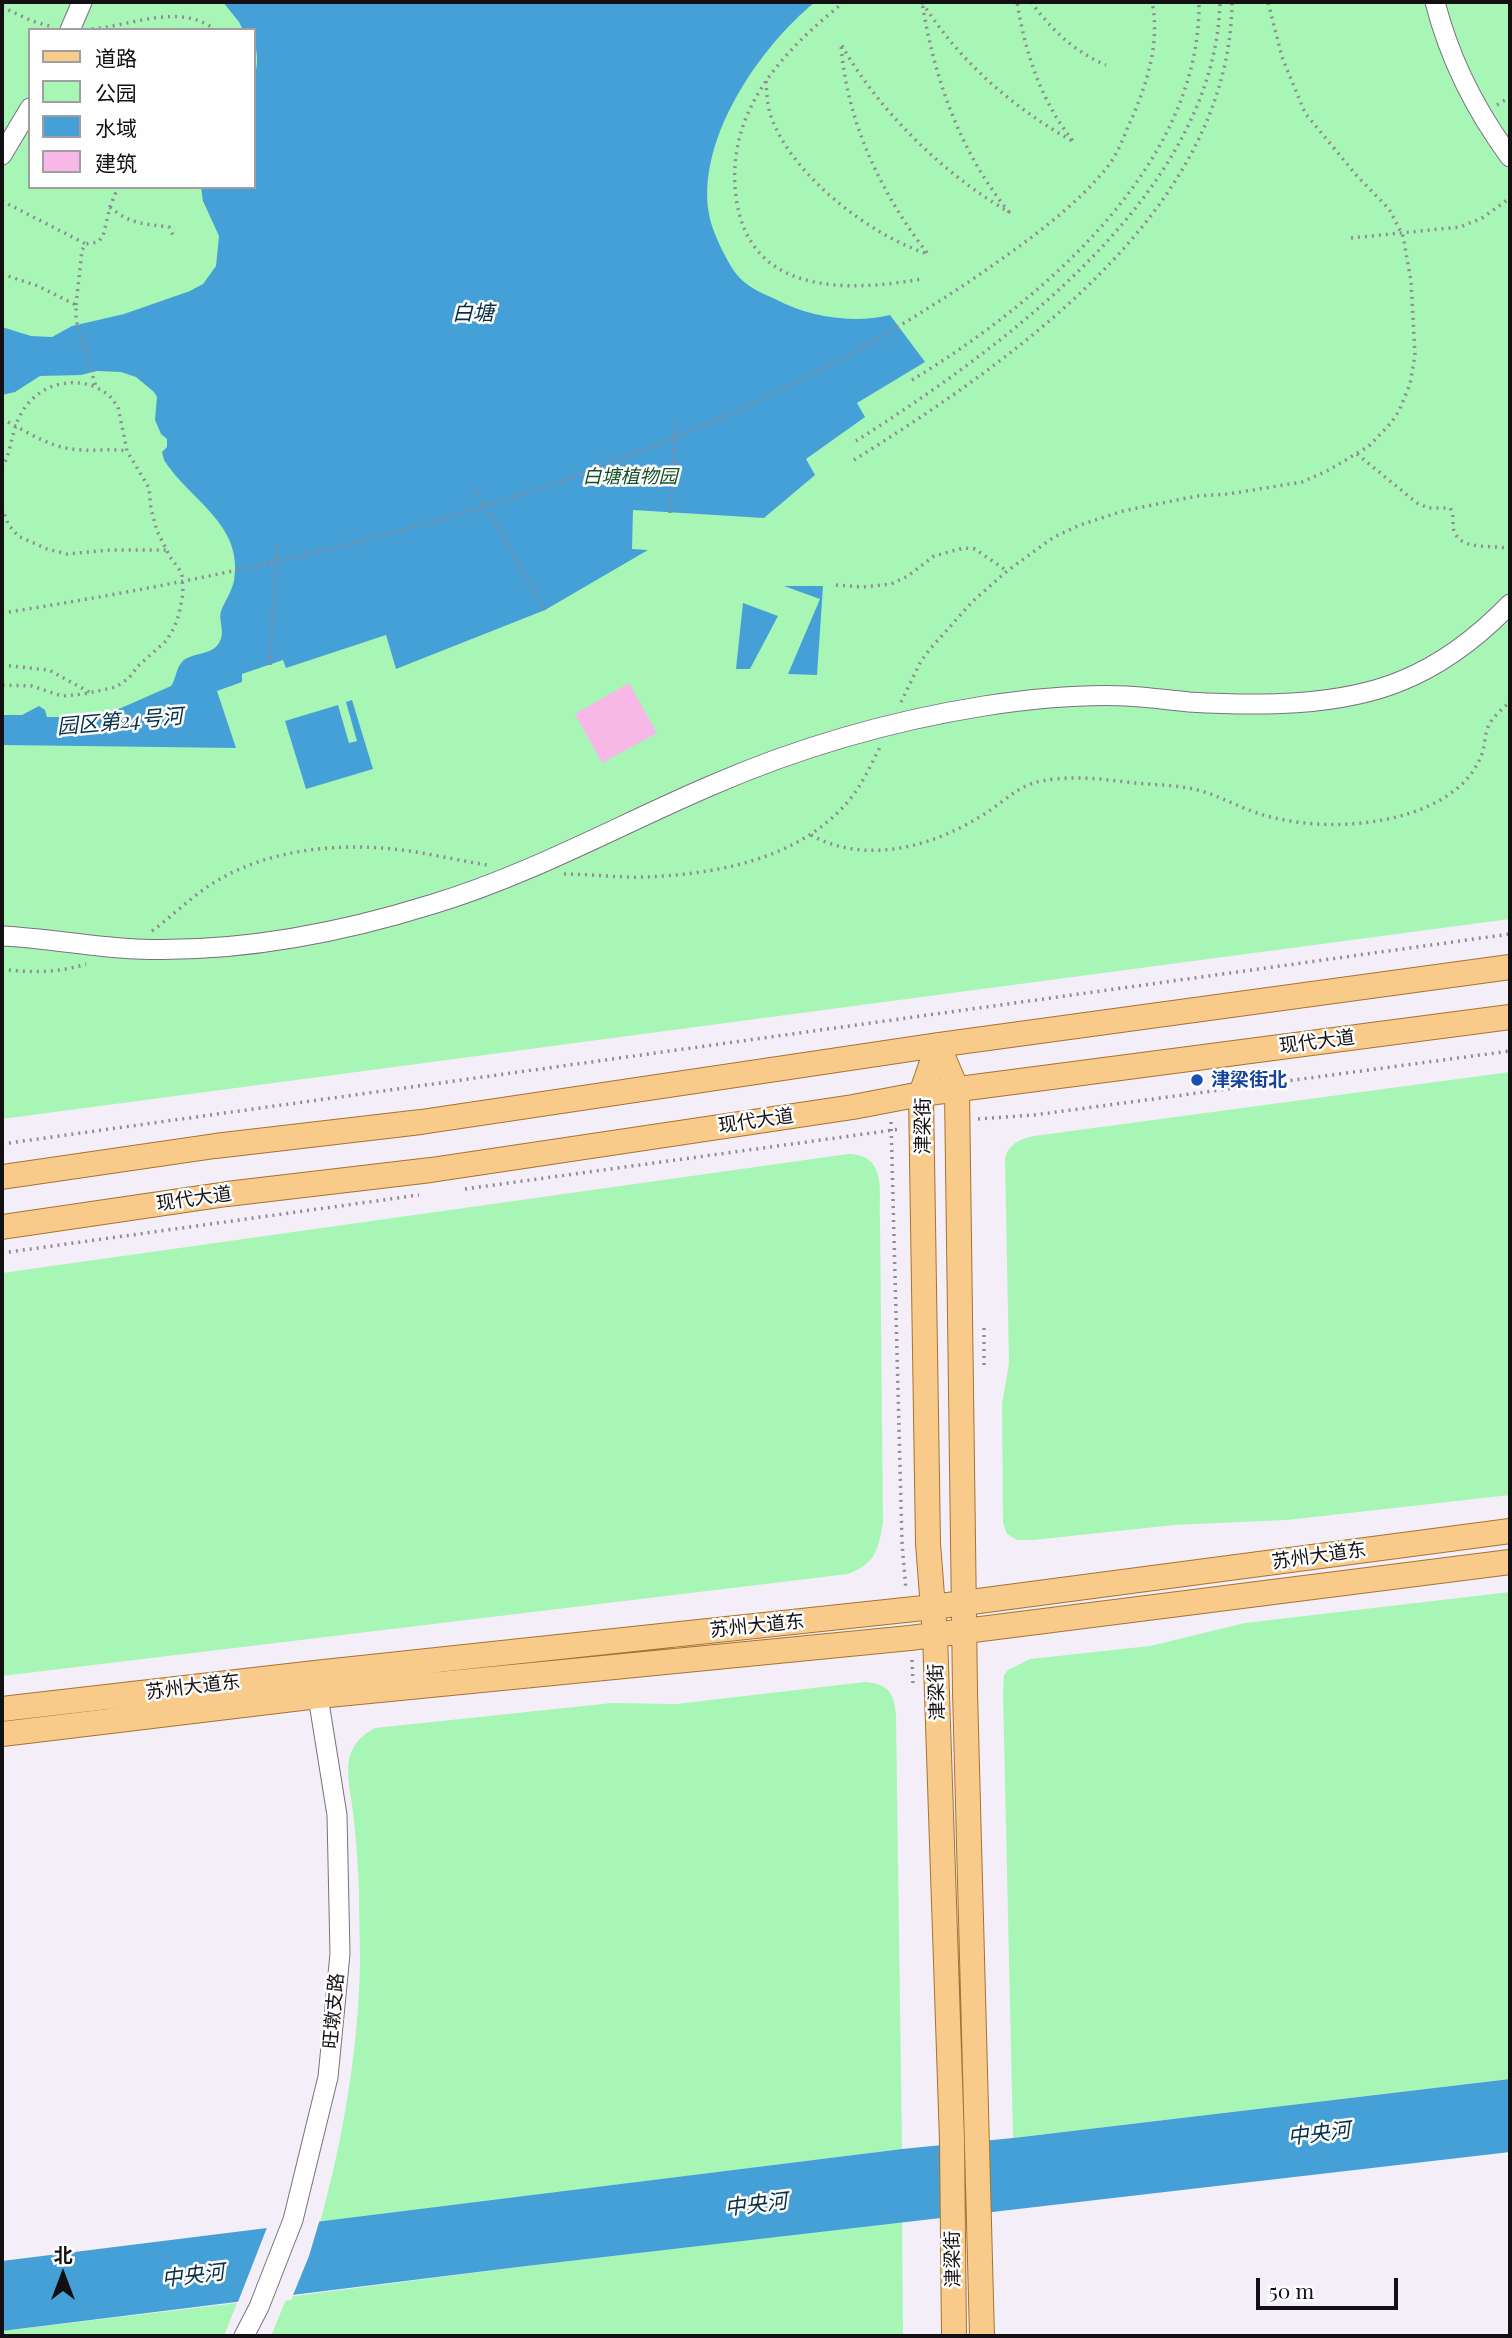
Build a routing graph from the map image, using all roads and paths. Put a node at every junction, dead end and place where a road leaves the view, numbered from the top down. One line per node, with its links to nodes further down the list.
1 (82, 2): 13 (street)
2 (844, 2): 17 (path)
3 (1017, 2): 17 (path)
4 (1031, 2): 16 (path)
5 (1152, 2): 37 (path)
6 (1199, 2): 32 (path)
7 (1220, 2): 38 (path)
8 (1232, 2): 41 (path)
9 (1268, 2): 25 (path)
10 (1434, 2): 20 (street)
11 (2, 7): 12 (path)
12 (60, 28)
13 (71, 28)
14 (113, 28): 15 (path)
15 (212, 28)
16 (1106, 65)
17 (766, 81): 30 (path)
18 (28, 111): 19 (street)
19 (2, 155)
20 (1510, 157)
21 (117, 189): 24 (path)
22 (1510, 198): 25 (path)
23 (2, 201): 28 (path)
24 (110, 207): 26 (path); 28 (path)
25 (1401, 233): 27 (path); 40 (path)
26 (174, 237)
27 (1351, 238)
28 (86, 244): 31 (path)
29 (2, 274): 31 (path)
30 (922, 279)
31 (76, 305): 33 (path)
32 (912, 380)
33 (96, 387): 36 (path); 39 (path)
34 (2, 419): 36 (path)
35 (676, 421): 37 (path)
36 (16, 425): 39 (path); 42 (path)
37 (675, 439): 44 (path); 46 (path)
38 (856, 441)
39 (127, 452): 49 (path)
40 (1357, 454): 48 (path); 51 (path)
41 (854, 460)
42 (2, 468)
43 (475, 488): 44 (path)
44 (485, 505): 50 (path); 55 (path)
45 (2, 508): 49 (path)
46 (670, 513)
47 (277, 542): 50 (path)
48 (1510, 549)
49 (167, 550): 52 (path)
50 (276, 561): 52 (path); 58 (path)
51 (1006, 571): 53 (path); 62 (path)
52 (182, 582): 56 (path); 60 (path)
53 (836, 585)
54 (1510, 604): 62 (street)
55 (545, 610)
56 (2, 613)
57 (2, 665): 60 (path)
58 (270, 665)
59 (2, 685): 60 (path)
60 (91, 693)
61 (1510, 702): 63 (path)
62 (890, 725): 63 (path); 64 (street)
63 (811, 835): 65 (path)
64 (525, 870): 68 (street); 68 (path)
65 (561, 874)
66 (1510, 934): 81 (path)
67 (2, 936): 68 (street)
68 (125, 948)
69 (93, 962): 71 (path)
70 (1510, 967): 73 (main road)
71 (2, 969)
72 (1510, 1017): 75 (main road, 现代大道)
73 (938, 1045): 75 (main road, 津梁街); 76 (main road, 津梁街); 82 (main road)
74 (1510, 1051): 78 (path)
75 (957, 1090): 76 (main road, 现代大道); 78 (main road, 津梁街)
76 (921, 1094): 77 (main road, 现代大道); 79 (main road, 津梁街)
77 (890, 1100): 80 (path); 85 (main road, 现代大道)
78 (958, 1121): 89 (main road, 津梁街)
79 (922, 1126): 80 (path); 90 (main road, 津梁街)
80 (891, 1130): 83 (path); 91 (path)
81 (2, 1144)
82 (2, 1177)
83 (457, 1190)
84 (429, 1194): 86 (path)
85 (2, 1227)
86 (2, 1253)
87 (1510, 1531): 89 (main road, 苏州大道东)
88 (1510, 1562): 92 (main road, 苏州大道东)
89 (964, 1603): 90 (main road, 苏州大道东); 92 (main road, 津梁街)
90 (933, 1607): 91 (main road, 苏州大道东); 93 (main road, 津梁街)
91 (907, 1609): 95 (main road, 苏州大道东)
92 (964, 1632): 93 (main road, 苏州大道东); 101 (main road, 津梁街)
93 (935, 1635): 94 (main road, 苏州大道东); 100 (main road, 津梁街)
94 (910, 1638): 95 (main road, 苏州大道东); 96 (path)
95 (316, 1684): 97 (main road, 苏州大道东); 98 (main road, 苏州大道东); 99 (street, 旺墩支路)
96 (914, 1694)
97 (2, 1709)
98 (2, 1734)
99 (244, 2336)
100 (954, 2336)
101 (982, 2336)

